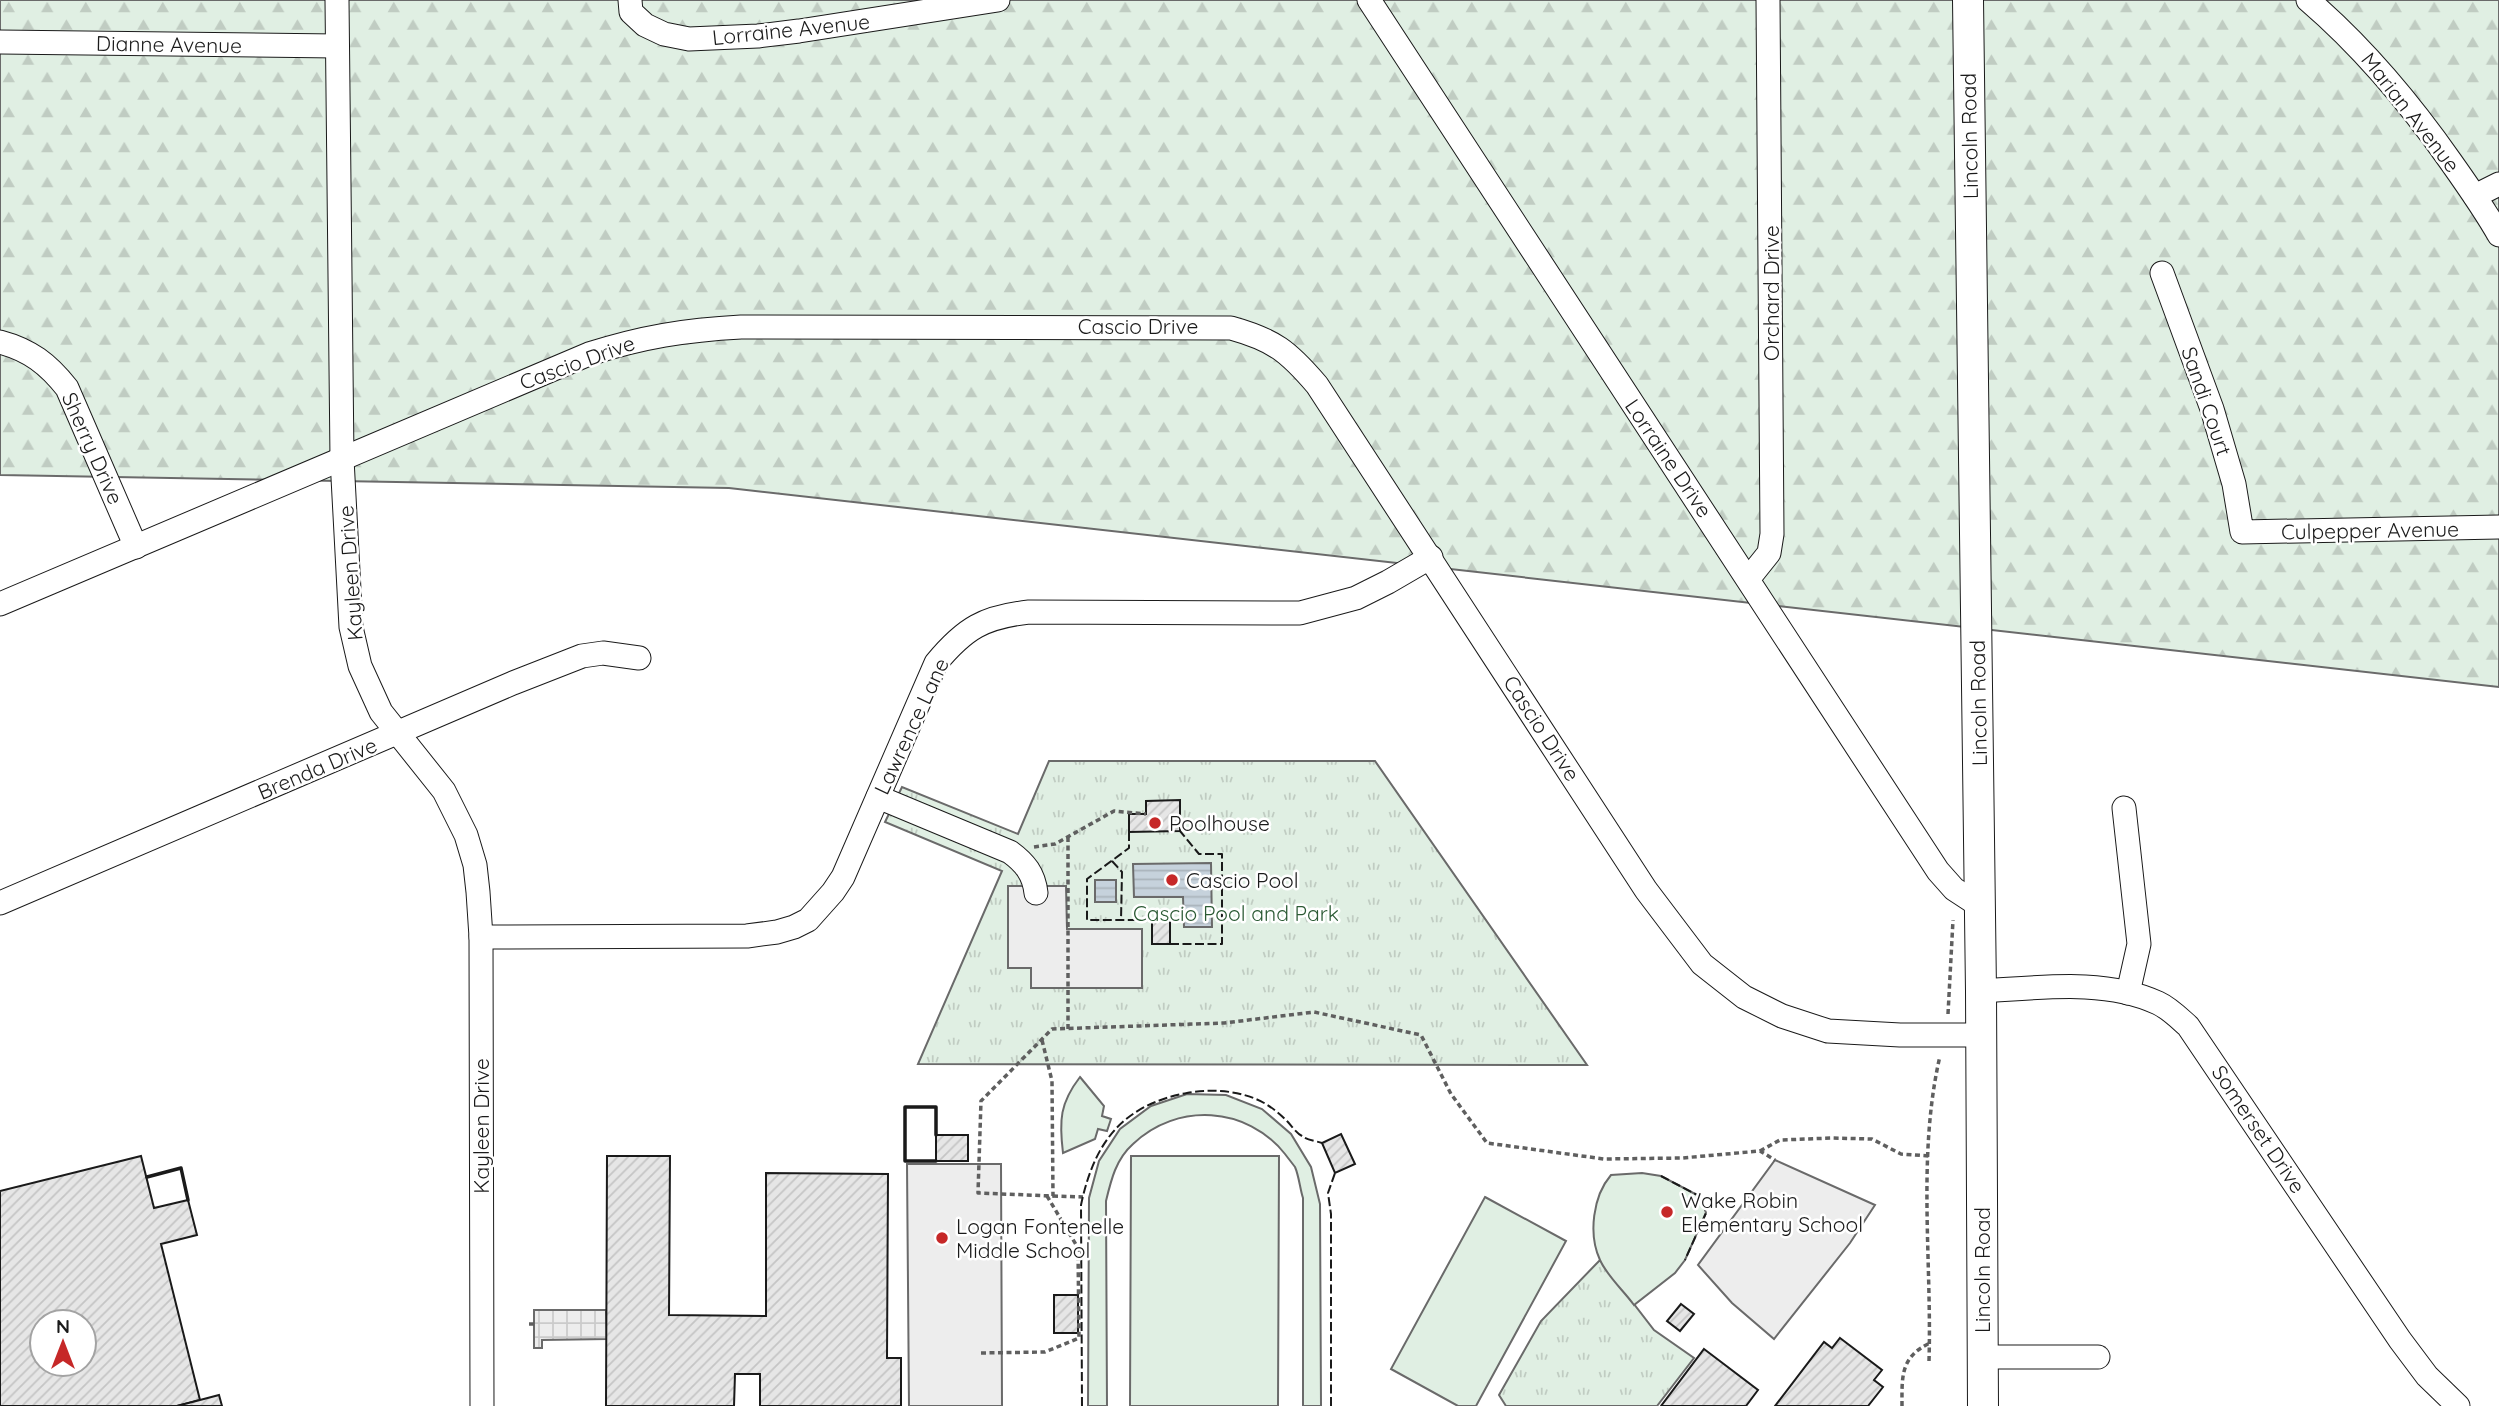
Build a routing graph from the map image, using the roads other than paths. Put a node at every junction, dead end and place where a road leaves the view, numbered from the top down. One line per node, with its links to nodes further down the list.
1 (337, 0): 9 (street, Kayleen Drive)
2 (998, 0): 7 (street, Lorraine Avenue)
3 (1370, 0): 20 (street, Lorraine Drive)
4 (1768, 0): 20 (street, Orchard Drive)
5 (1968, 0): 28 (main road, Lincoln Road)
6 (2308, 0): 11 (street, Marian Avenue)
7 (631, 6)
8 (0, 42): 9 (street, Dianne Avenue)
9 (337, 46): 15 (street, Kayleen Drive)
10 (2499, 184): 11 (street)
11 (2474, 196): 12 (street, Marian Avenue)
12 (2499, 235)
13 (2162, 274): 17 (street, Sandi Court)
14 (0, 342): 18 (street, Sherry Drive)
15 (342, 459): 18 (street, Cascio Drive); 19 (street, Cascio Drive); 23 (street, Kayleen Drive)
16 (2499, 527): 17 (street, Culpepper Avenue)
17 (2242, 532)
18 (136, 547): 21 (street, Cascio Drive)
19 (1431, 557): 24 (street, Lawrence Lane); 32 (street, Cascio Drive)
20 (1749, 578): 28 (street, Lorraine Drive)
21 (0, 604)
22 (639, 658): 23 (street, Brenda Drive)
23 (399, 733): 27 (street, Brenda Drive); 29 (street, Kayleen Drive)
24 (878, 797): 26 (street); 29 (street, Lawrence Lane)
25 (2124, 808): 31 (street)
26 (1036, 893)
27 (0, 902)
28 (1980, 906): 30 (main road, Lincoln Road)
29 (481, 937): 35 (street, Kayleen Drive)
30 (1981, 991): 31 (street, Somerset Drive); 32 (main road, Lincoln Road)
31 (2128, 993): 37 (street, Somerset Drive)
32 (1982, 1035): 33 (main road, Lincoln Road)
33 (1983, 1357): 34 (street); 36 (main road, Lincoln Road)
34 (2098, 1357)
35 (482, 1406)
36 (1983, 1406)
37 (2458, 1406)

